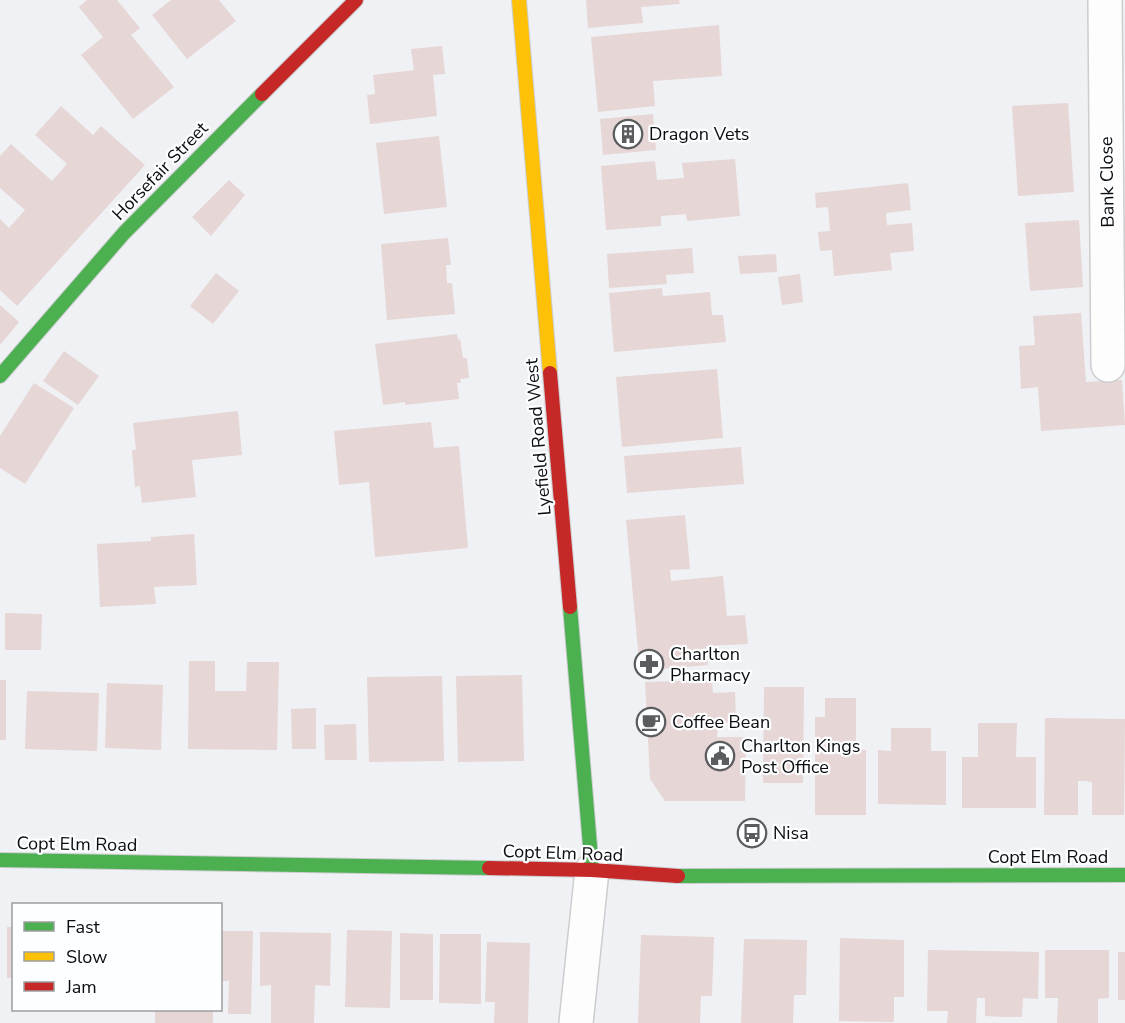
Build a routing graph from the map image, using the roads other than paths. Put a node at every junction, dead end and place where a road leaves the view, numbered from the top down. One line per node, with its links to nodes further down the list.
1 (356, 0): 5 (street, Horsefair Street)
2 (519, 0): 7 (street, Lyefield Road West)
3 (1105, 0): 4 (street, Bank Close)
4 (1108, 364)
5 (0, 376)
6 (0, 860): 7 (street, Copt Elm Road)
7 (592, 870): 8 (street, Copt Elm Road); 9 (street)
8 (1125, 875)
9 (576, 1023)

